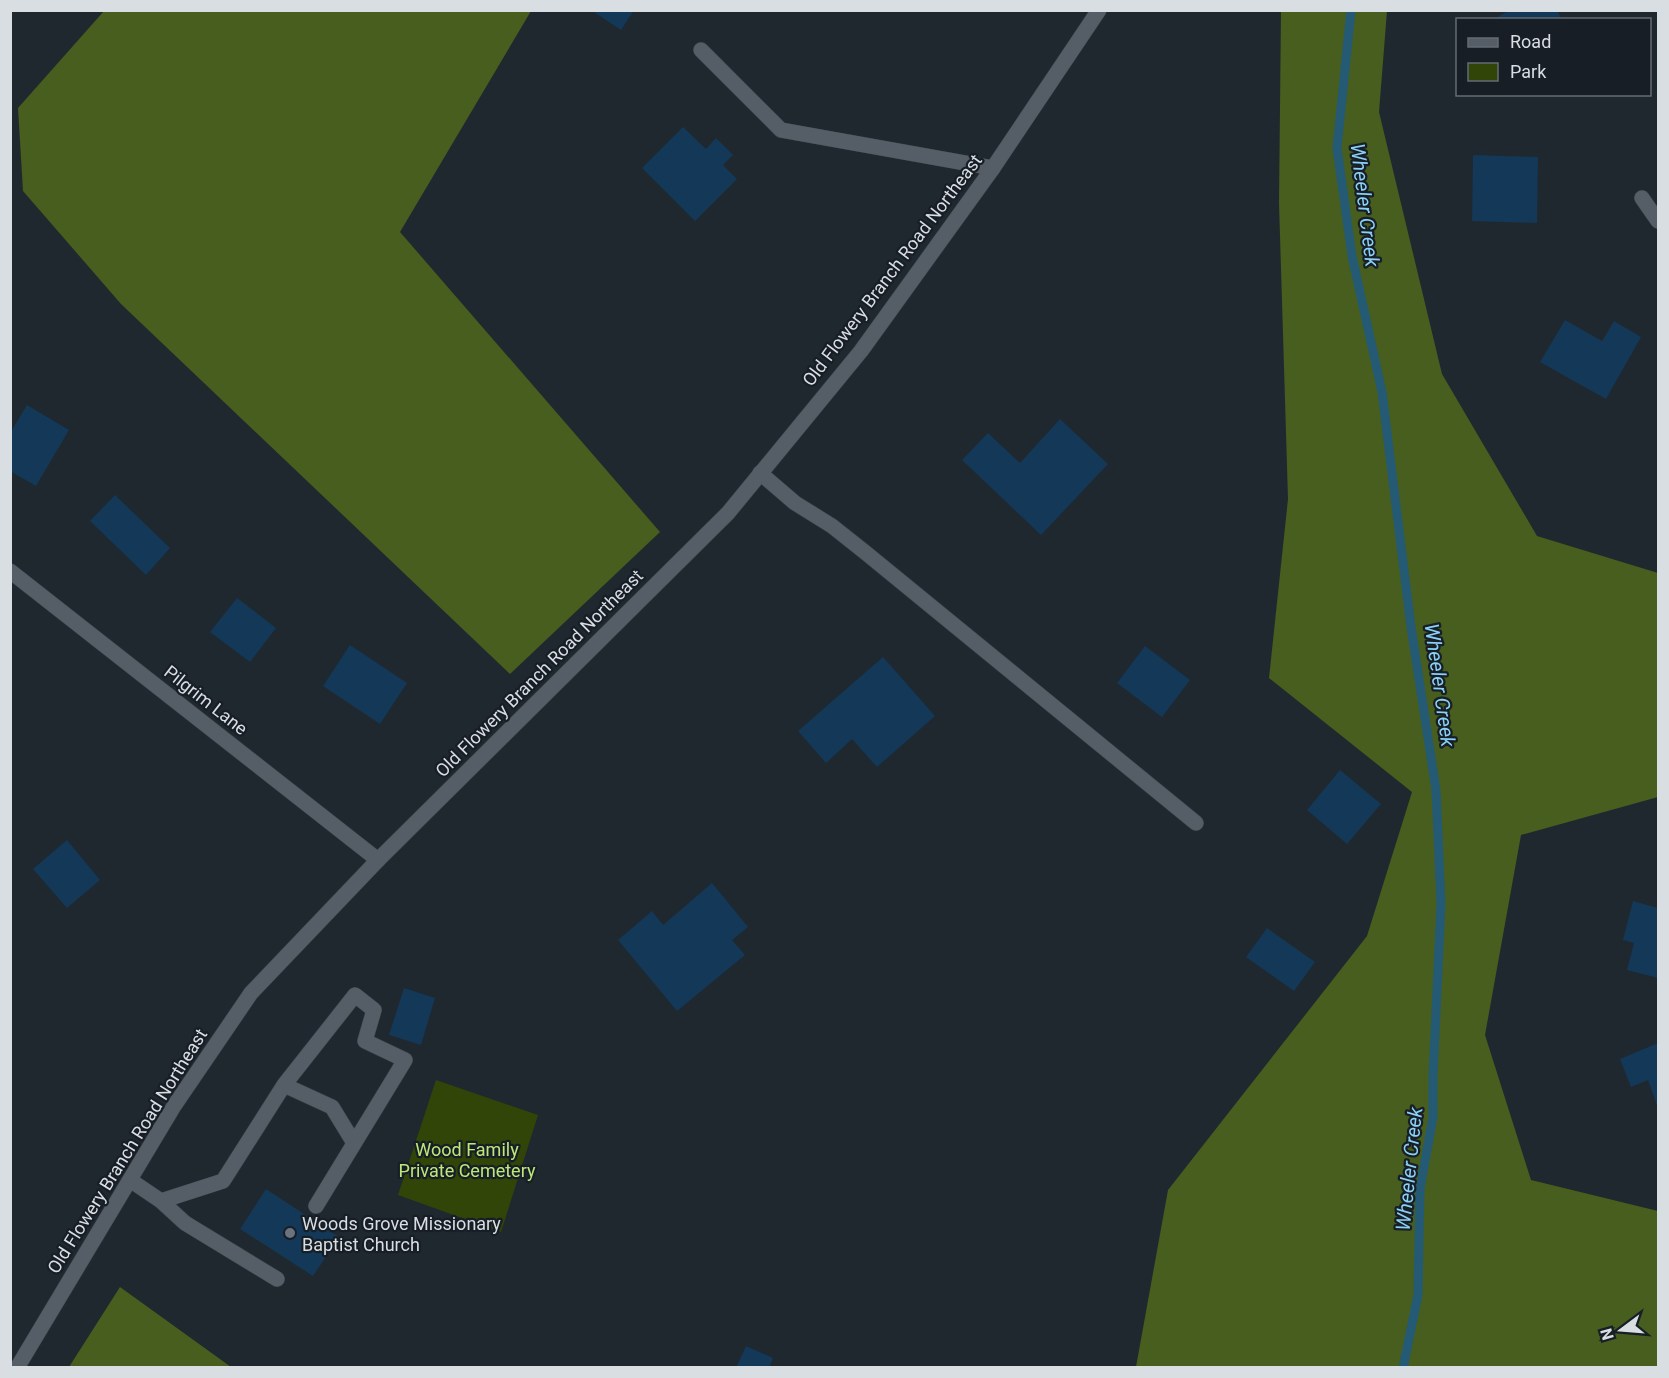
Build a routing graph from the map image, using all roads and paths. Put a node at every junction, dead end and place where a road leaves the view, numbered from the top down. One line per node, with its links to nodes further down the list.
1 (1099, 10): 3 (street, Old Flowery Branch Road Northeast)
2 (701, 50): 3 (street)
3 (993, 168): 6 (street, Old Flowery Branch Road Northeast)
4 (1642, 198): 5 (street)
5 (1659, 222)
6 (760, 473): 8 (street); 9 (street, Old Flowery Branch Road Northeast)
7 (10, 572): 9 (street, Pilgrim Lane)
8 (1196, 823)
9 (378, 860): 12 (street, Old Flowery Branch Road Northeast)
10 (284, 1085): 11 (street); 11 (street); 13 (street)
11 (354, 1143): 14 (street)
12 (130, 1180): 13 (street); 16 (street, Old Flowery Branch Road Northeast)
13 (161, 1201): 15 (street)
14 (316, 1206)
15 (276, 1279)
16 (17, 1368)

